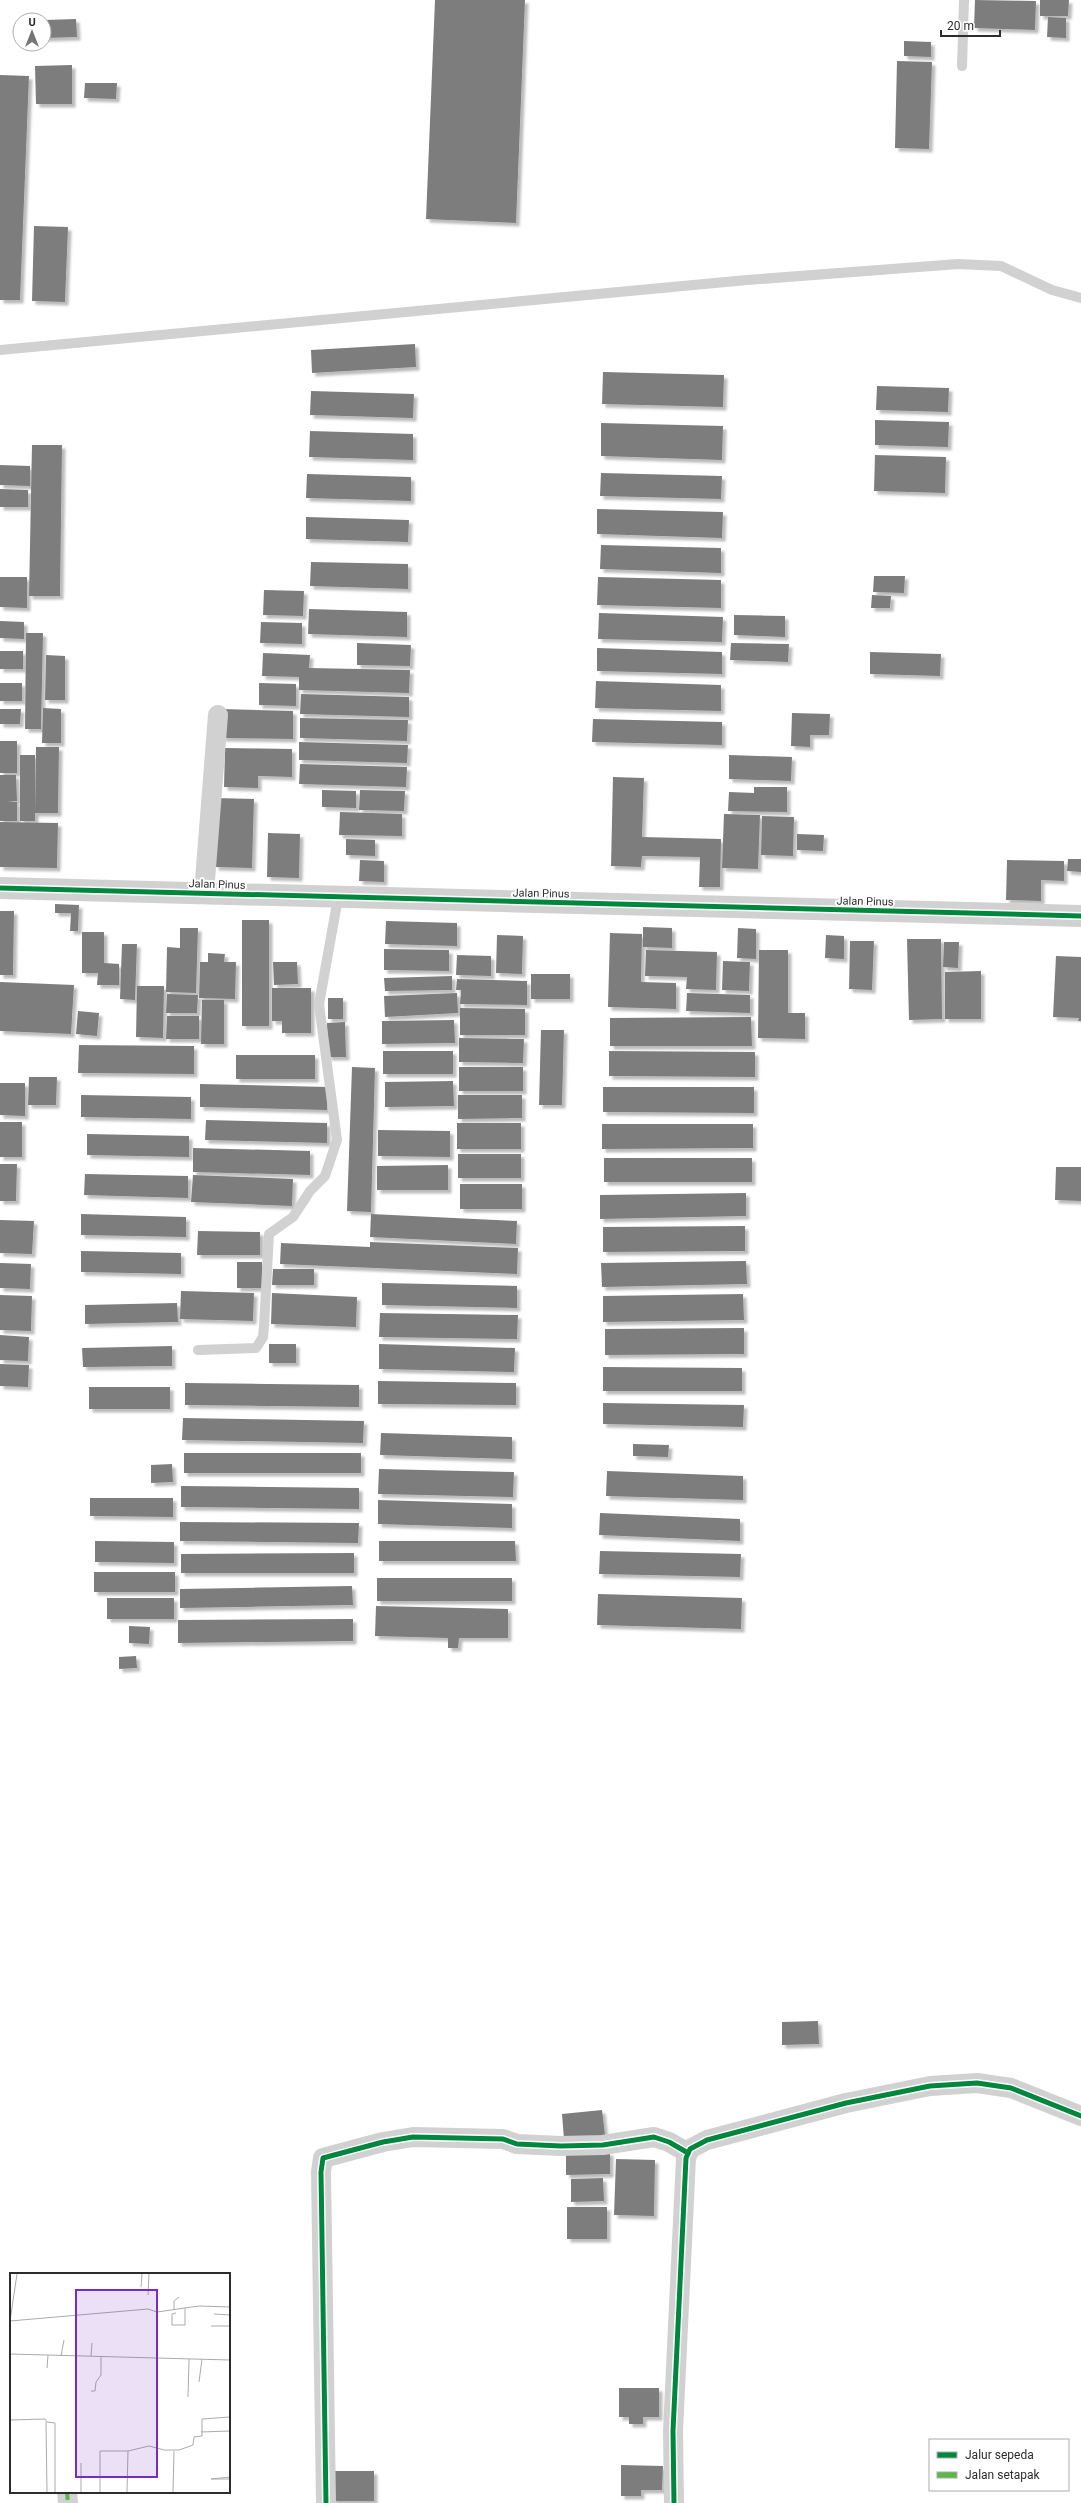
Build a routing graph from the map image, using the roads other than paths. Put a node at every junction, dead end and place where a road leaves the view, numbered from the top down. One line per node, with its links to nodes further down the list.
1 (964, 0): 2 (lane)
2 (962, 66)
3 (1081, 298): 4 (lane)
4 (0, 350)
5 (218, 715): 7 (street)
6 (0, 888): 7 (street, Jalan Pinus)
7 (204, 893): 8 (street, Jalan Pinus)
8 (338, 898): 9 (street, Jalan Pinus); 10 (lane)
9 (1081, 916)
10 (198, 1350)
11 (1081, 2116): 12 (street)
12 (688, 2153): 13 (street); 14 (street)
13 (326, 2503)
14 (674, 2503)

